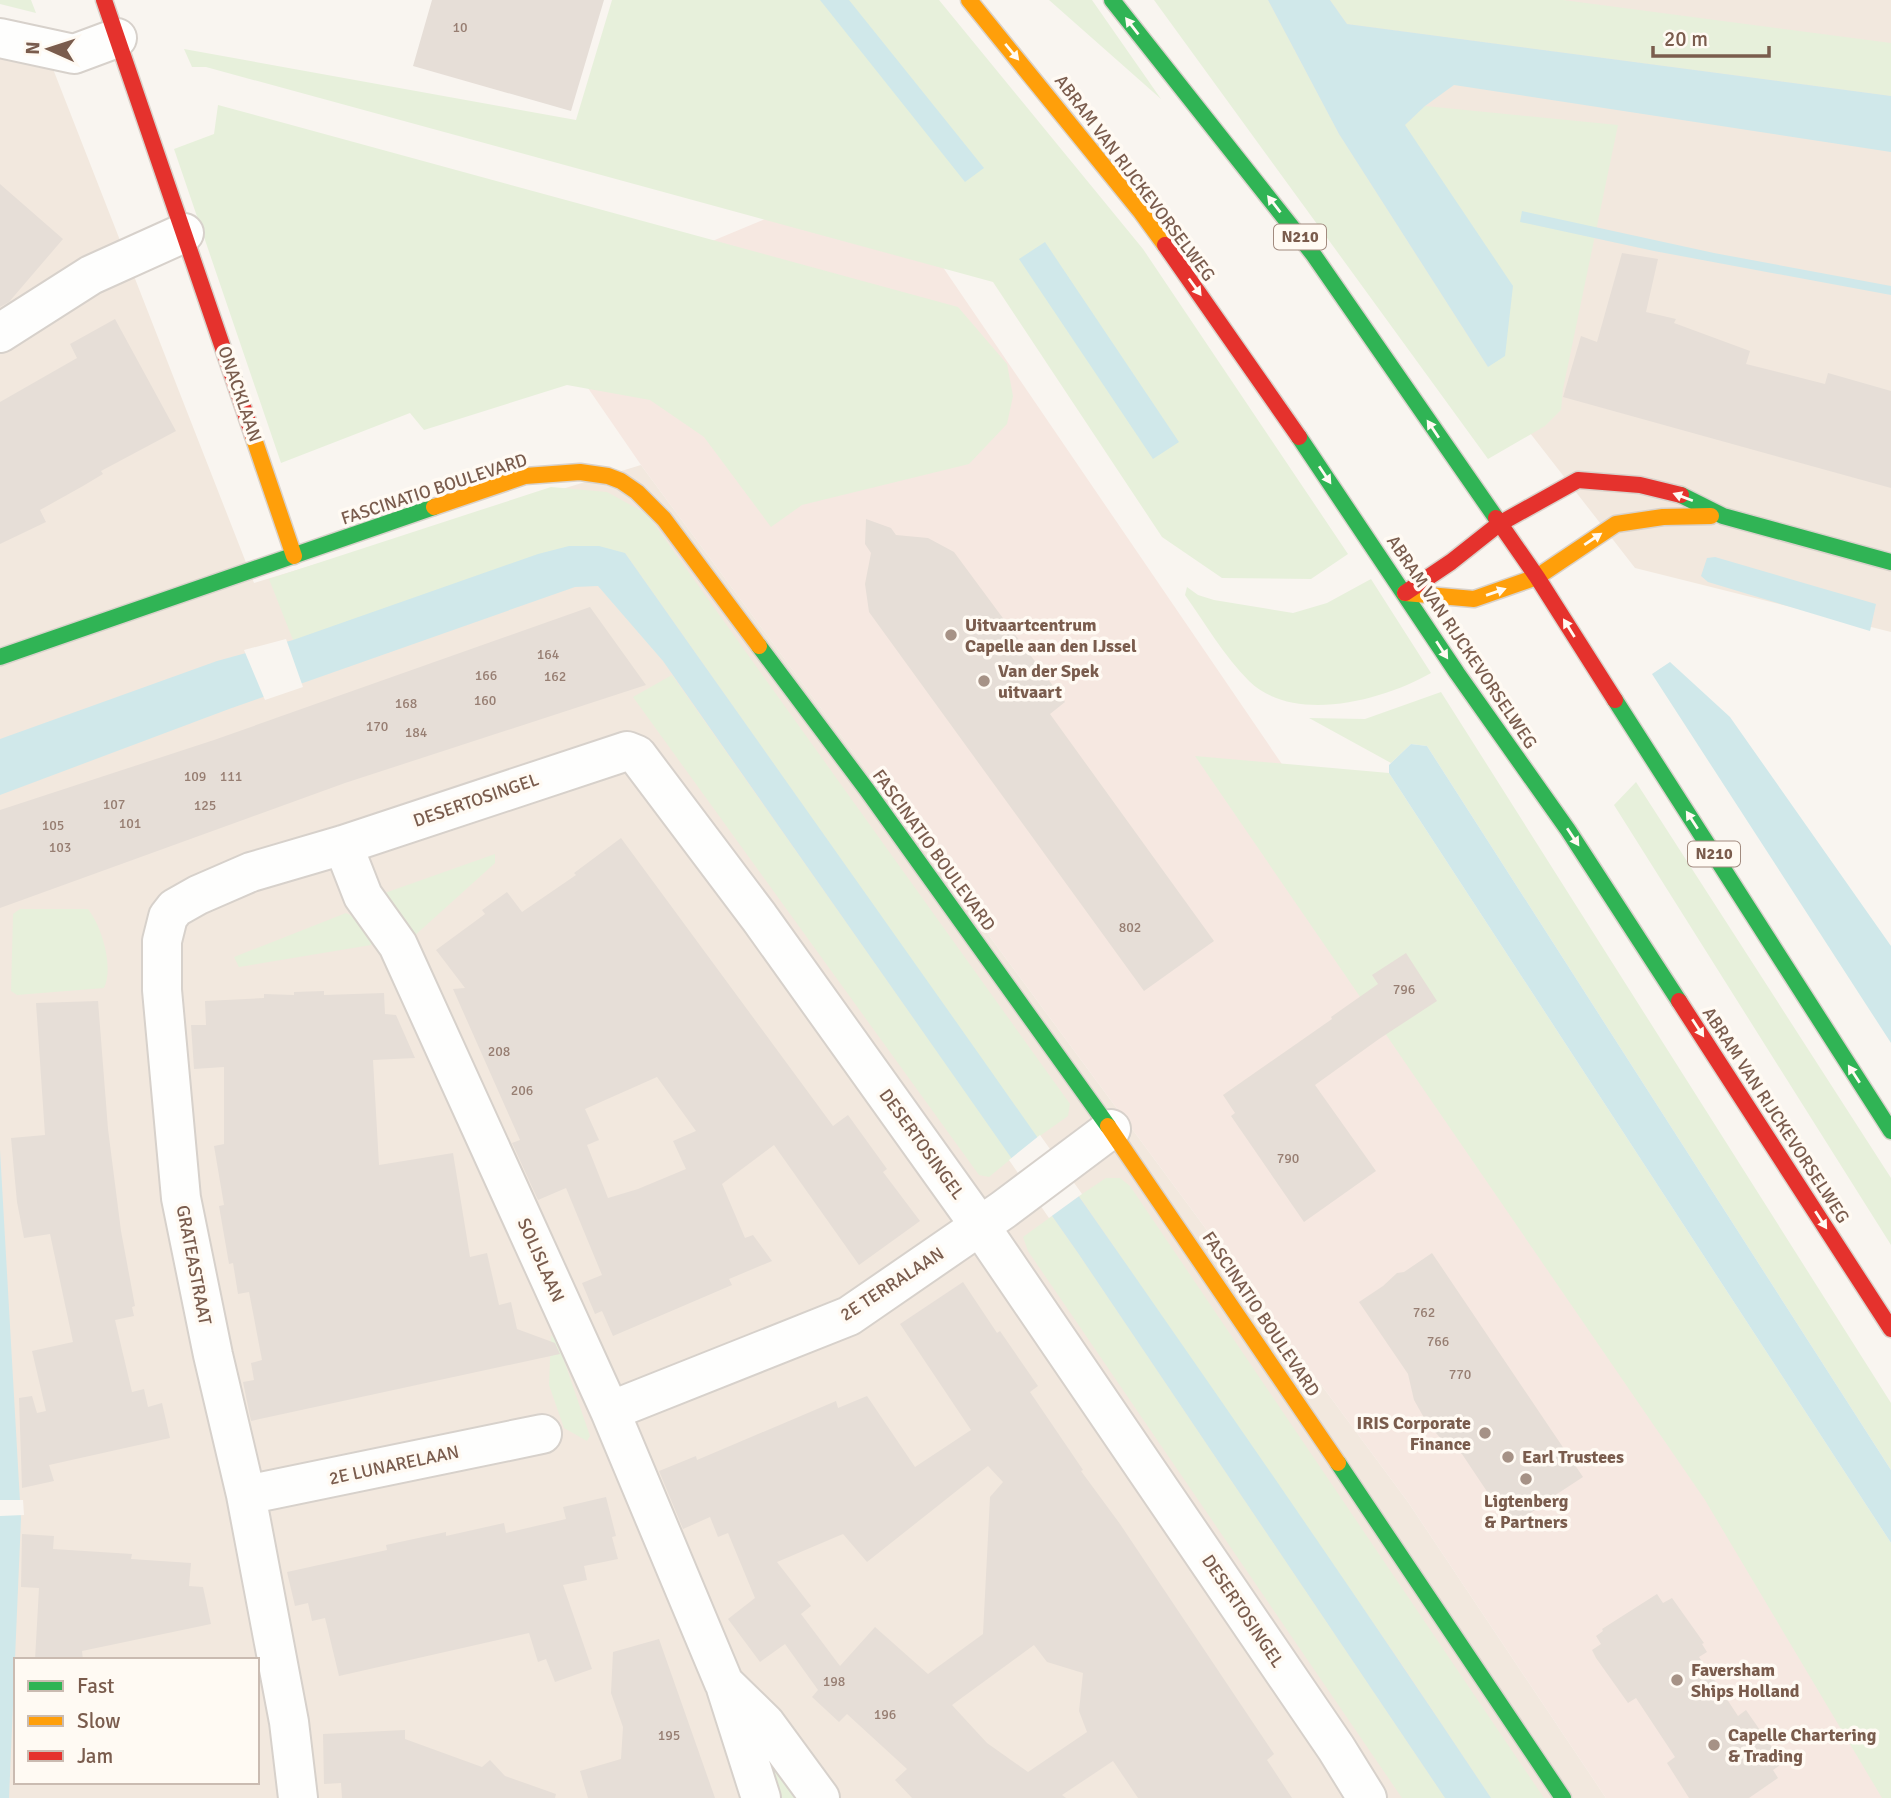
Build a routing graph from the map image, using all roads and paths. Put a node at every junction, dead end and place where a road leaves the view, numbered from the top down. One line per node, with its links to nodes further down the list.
1 (104, 0): 5 (main road, ONACKLAAN)
2 (969, 0): 13 (main road, ABRAM VAN RIJCKEVORSELWEG, one-way to 13)
3 (1112, 0): 9 (main road, N210, one-way to 3)
4 (0, 38): 5 (street)
5 (117, 38): 6 (main road, ONACKLAAN)
6 (184, 233): 7 (street); 10 (main road, ONACKLAAN)
7 (0, 333)
8 (1723, 516): 9 (main road, one-way to 9); 11 (main road); 12 (main road, one-way to 8)
9 (1499, 524): 12 (main road, N210); 13 (main road)
10 (294, 556): 14 (main road, FASCINATIO BOULEVARD); 16 (main road, FASCINATIO BOULEVARD)
11 (1891, 562)
12 (1537, 577): 13 (main road, one-way to 12); 17 (main road, N210, one-way to 12)
13 (1405, 593): 19 (main road, ABRAM VAN RIJCKEVORSELWEG, one-way to 19)
14 (0, 657)
15 (343, 845): 18 (street, DESERTOSINGEL); 20 (street, SOLISLAAN); 22 (street, GRATEASTRAAT)
16 (1111, 1129): 18 (street, 2E TERRALAAN); 28 (main road, FASCINATIO BOULEVARD)
17 (1891, 1131)
18 (992, 1218): 20 (street, 2E TERRALAAN); 27 (street, DESERTOSINGEL)
19 (1891, 1329)
20 (610, 1411): 23 (street, SOLISLAAN)
21 (542, 1434): 22 (street, 2E LUNARELAAN)
22 (246, 1495): 24 (street, GRATEASTRAAT)
23 (724, 1683): 25 (street, SOLISLAAN); 26 (street, SOLISLAAN)
24 (298, 1798)
25 (761, 1798)
26 (820, 1798)
27 (1367, 1798)
28 (1563, 1798)

